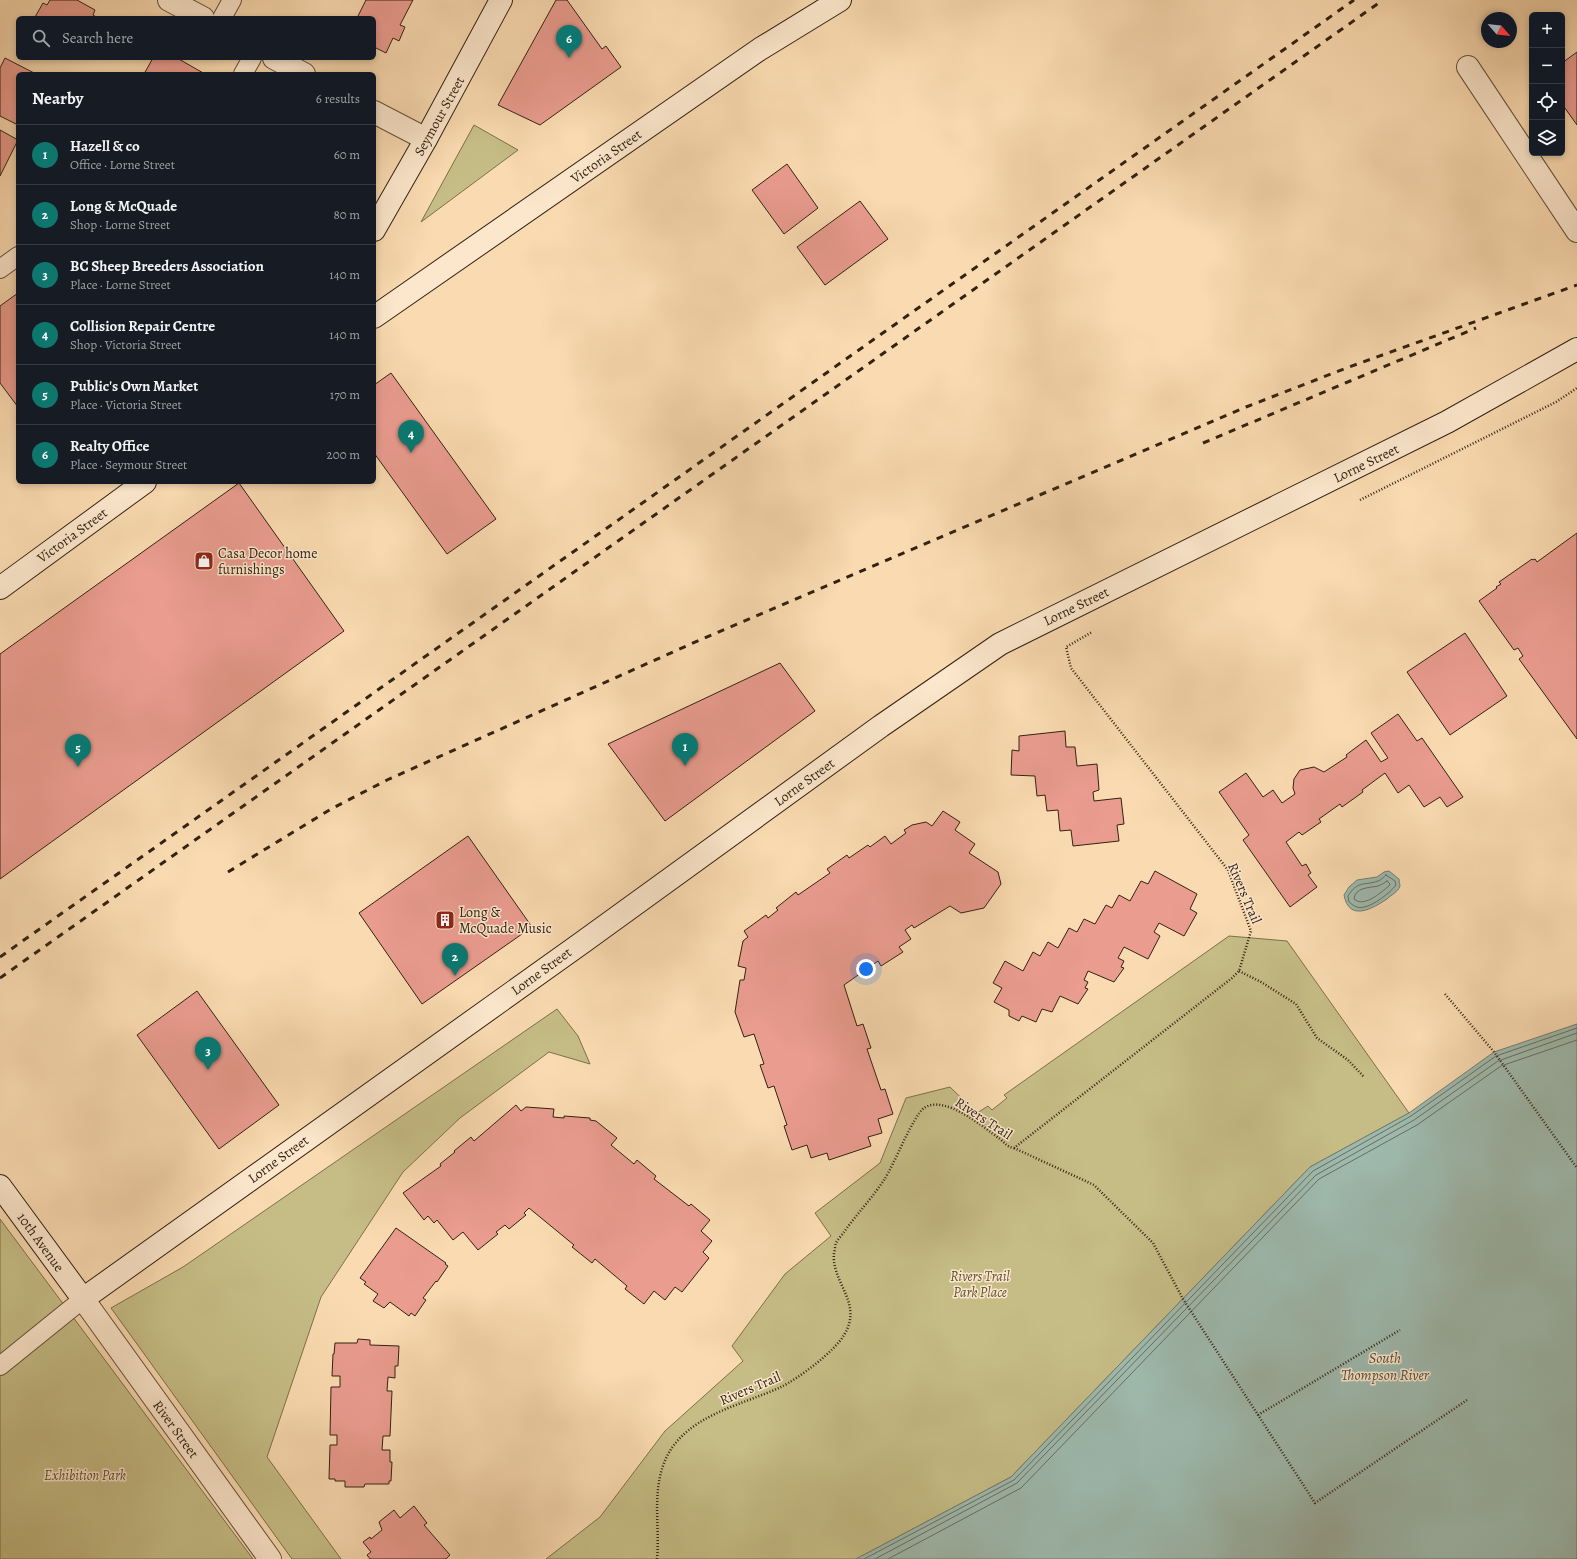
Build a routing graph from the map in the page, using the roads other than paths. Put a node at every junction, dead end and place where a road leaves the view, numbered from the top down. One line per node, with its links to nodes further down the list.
1 (170, 0): 5 (street)
2 (232, 0): 6 (lane)
3 (501, 0): 13 (street, Seymour Street)
4 (840, 0): 18 (street, Victoria Street)
5 (199, 16)
6 (223, 16)
7 (251, 60): 10 (lane)
8 (278, 60): 11 (street)
9 (1468, 67): 15 (street)
10 (244, 72)
11 (300, 72)
12 (376, 113): 13 (street)
13 (426, 140): 14 (street, Seymour Street)
14 (376, 227)
15 (1577, 231)
16 (16, 257): 17 (lane)
17 (0, 269)
18 (376, 316)
19 (1577, 349): 23 (street, Lorne Street)
20 (142, 484): 21 (street, Victoria Street)
21 (0, 588)
22 (0, 1186): 23 (street, 10th Avenue)
23 (83, 1299): 24 (lane); 25 (street, River Street)
24 (0, 1366)
25 (270, 1559)

